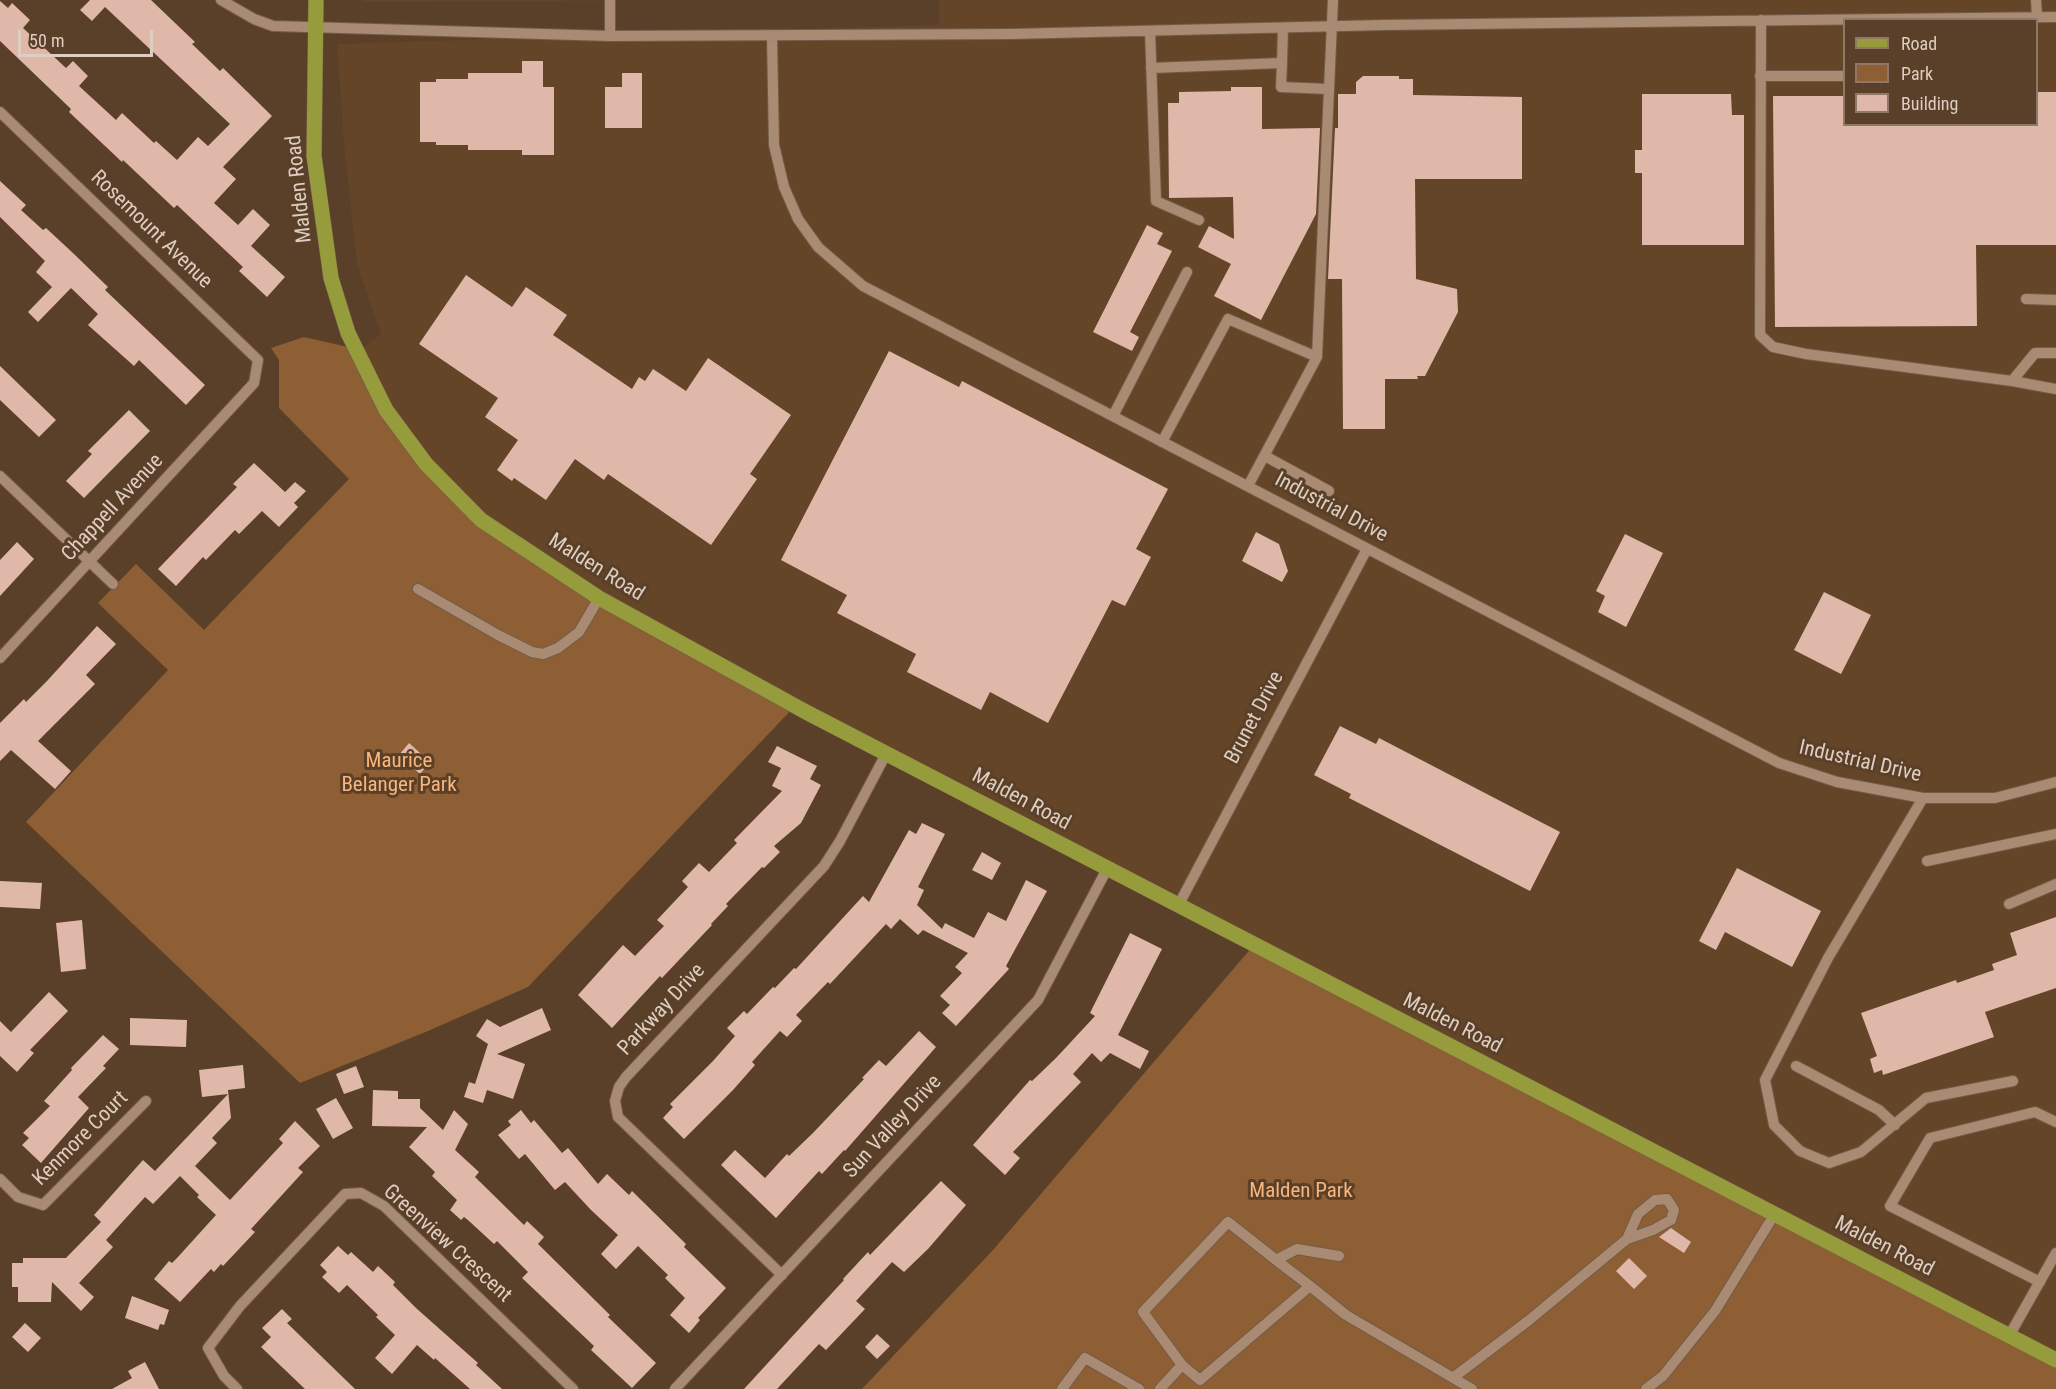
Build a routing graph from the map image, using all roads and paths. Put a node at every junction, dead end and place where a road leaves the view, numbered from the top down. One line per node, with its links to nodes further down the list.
1 (221, 0): 12 (street)
2 (316, 0): 12 (main road, Malden Road)
3 (610, 0): 15 (street)
4 (1333, 0): 11 (street)
5 (2036, 0): 6 (street)
6 (2037, 17): 7 (street); 8 (street)
7 (2056, 17)
8 (2021, 18)
9 (1843, 19): 10 (street)
10 (1761, 20): 11 (street); 19 (street)
11 (1332, 26): 13 (street); 21 (street)
12 (316, 28): 15 (street); 42 (main road, Malden Road)
13 (1283, 28): 14 (street); 17 (street)
14 (1150, 31): 16 (street); 18 (street)
15 (610, 36): 16 (street)
16 (772, 36): 32 (street, Industrial Drive)
17 (1281, 63): 18 (street); 21 (street)
18 (1151, 68): 23 (street)
19 (1760, 76): 20 (street); 29 (street)
20 (1843, 76)
21 (1328, 89): 28 (street)
22 (0, 112): 30 (street, Rosemount Avenue)
23 (1199, 220)
24 (1187, 272): 32 (street)
25 (2026, 299): 26 (street)
26 (2056, 300)
27 (2056, 353): 29 (street)
28 (1317, 357): 33 (street); 34 (street)
29 (2012, 381): 31 (street)
30 (254, 383): 39 (street, Chappell Avenue)
31 (2056, 389)
32 (1113, 416): 33 (street, Industrial Drive)
33 (1162, 442): 36 (street, Industrial Drive)
34 (1264, 456): 36 (street); 37 (street)
35 (0, 476): 39 (street)
36 (1248, 486): 38 (street, Industrial Drive)
37 (1329, 491)
38 (1367, 549): 46 (street, Industrial Drive); 52 (street, Brunet Drive)
39 (90, 562): 40 (street); 43 (street, Chappell Avenue)
40 (114, 584)
41 (418, 589): 42 (street)
42 (599, 598): 44 (main road, Malden Road)
43 (0, 658)
44 (886, 754): 49 (main road, Malden Road); 64 (street, Parkway Drive)
45 (2056, 782): 46 (street, Industrial Drive)
46 (1923, 798): 57 (street)
47 (2056, 834): 48 (street)
48 (1926, 861)
49 (1107, 869): 52 (main road, Malden Road); 64 (street, Sun Valley Drive)
50 (2056, 884): 51 (street)
51 (2009, 904)
52 (1178, 906): 59 (main road, Malden Road)
53 (1796, 1066): 57 (street)
54 (2013, 1081): 57 (street)
55 (146, 1101): 58 (street, Kenmore Court)
56 (2056, 1122): 65 (street)
57 (1894, 1125)
58 (0, 1179)
59 (1774, 1215): 67 (main road, Malden Road); 78 (street)
60 (1627, 1239): 70 (street)
61 (2056, 1253): 65 (street)
62 (1338, 1256): 63 (street)
63 (1276, 1260): 66 (street); 69 (street)
64 (782, 1275): 73 (street, Sun Valley Drive)
65 (2040, 1282): 67 (street)
66 (1310, 1286): 69 (street); 70 (street)
67 (2009, 1336): 68 (main road, Malden Road)
68 (2056, 1360)
69 (1182, 1365): 76 (street)
70 (1454, 1377): 77 (street)
71 (237, 1389): 72 (street, Greenview Crescent)
72 (573, 1389)
73 (675, 1389)
74 (1062, 1389): 75 (street)
75 (1139, 1389)
76 (1160, 1389)
77 (1472, 1389)
78 (1646, 1389)

